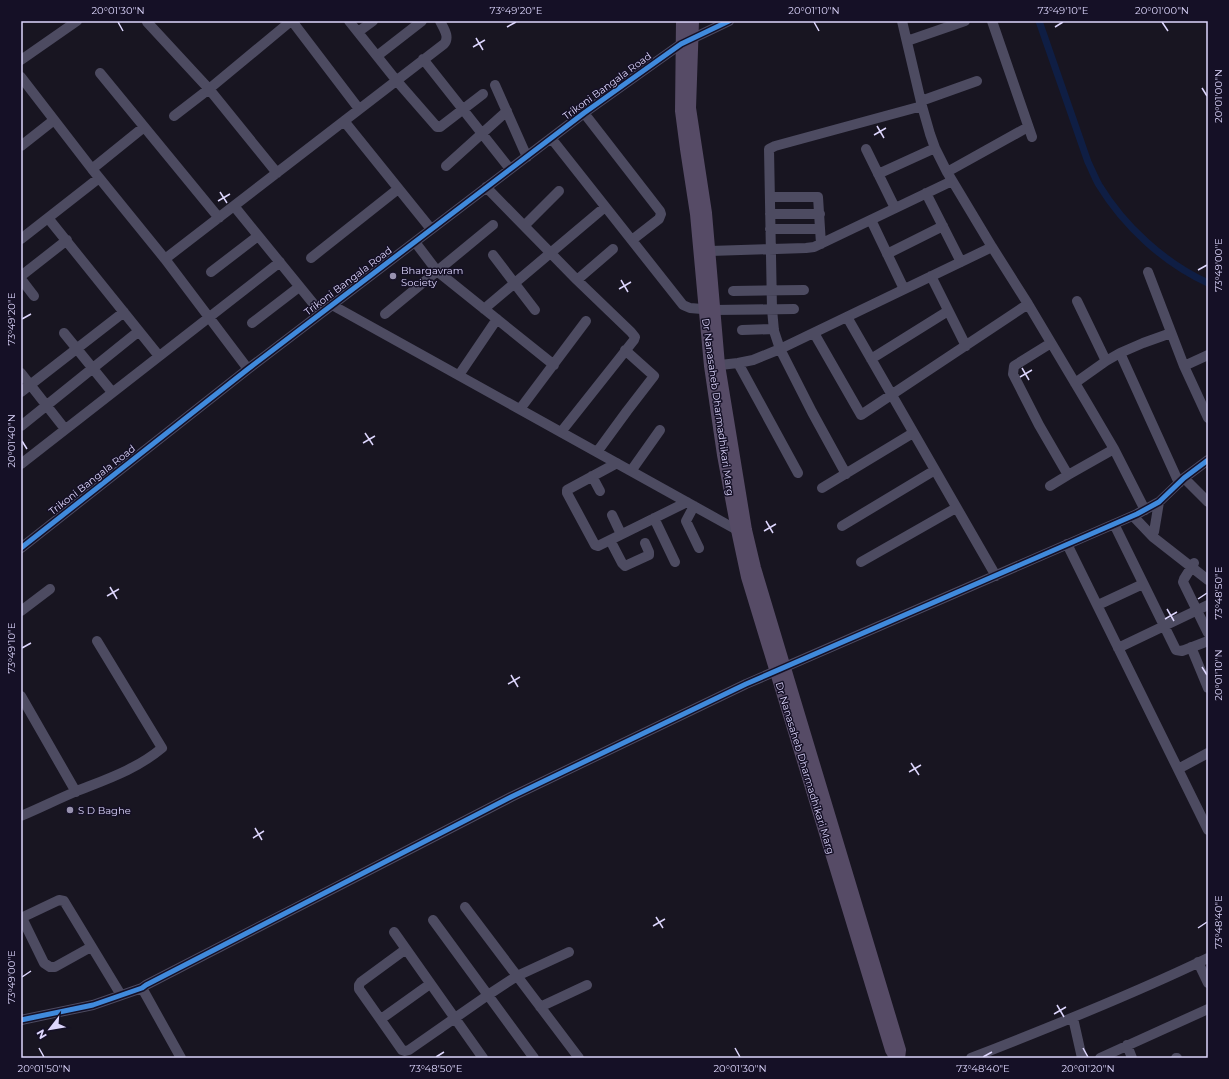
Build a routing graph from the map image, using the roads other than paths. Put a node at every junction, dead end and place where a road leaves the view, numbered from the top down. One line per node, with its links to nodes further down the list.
1 (77, 21): 20 (street)
2 (292, 21): 26 (street); 29 (street)
3 (349, 21): 14 (street)
4 (373, 21): 14 (street)
5 (422, 21): 18 (street)
6 (440, 21): 19 (street)
7 (682, 21): 17 (main road, Dr Nanasaheb Dharmadhikari Marg)
8 (693, 21): 15 (main road, Dr Nanasaheb Dharmadhikari Marg)
9 (729, 21): 15 (street, Trikoni Bangala Road)
10 (902, 21): 16 (street)
11 (965, 21): 16 (street)
12 (992, 21): 37 (street)
13 (147, 22): 26 (street)
14 (358, 32): 18 (street)
15 (693, 39): 17 (street, Trikoni Bangala Road); 80 (main road, Dr Nanasaheb Dharmadhikari Marg)
16 (907, 41): 28 (street)
17 (681, 44): 32 (street, Trikoni Bangala Road); 108 (main road, Dr Nanasaheb Dharmadhikari Marg)
18 (377, 56): 23 (street)
19 (423, 59): 23 (street); 30 (street)
20 (21, 60)
21 (100, 73): 36 (street)
22 (21, 77): 34 (street)
23 (396, 80): 29 (street); 30 (street)
24 (977, 81): 28 (street)
25 (495, 85): 31 (street)
26 (209, 89): 33 (street); 48 (street)
27 (483, 94): 30 (street)
28 (921, 103): 42 (street); 56 (street)
29 (359, 109): 35 (street)
30 (463, 110): 38 (street)
31 (506, 111): 38 (street); 44 (street)
32 (584, 113): 40 (street, Trikoni Bangala Road); 74 (street)
33 (174, 116)
34 (54, 120): 41 (street); 46 (street)
35 (344, 121): 48 (street); 53 (street)
36 (144, 127): 46 (street); 63 (street)
37 (1028, 127): 39 (street); 50 (street)
38 (482, 133): 45 (street); 47 (street)
39 (1032, 137)
40 (551, 138): 44 (street, Trikoni Bangala Road); 58 (street)
41 (21, 146)
42 (935, 148): 49 (street); 50 (street)
43 (866, 149): 49 (street)
44 (527, 156): 47 (street, Trikoni Bangala Road)
45 (446, 166)
46 (92, 169): 51 (street)
47 (510, 169): 52 (street, Trikoni Bangala Road)
48 (277, 173): 57 (street)
49 (878, 174): 59 (street)
50 (949, 177): 55 (street); 77 (street)
51 (99, 178): 62 (street); 85 (street)
52 (486, 187): 66 (street); 68 (street, Trikoni Bangala Road)
53 (398, 189): 68 (street); 84 (street)
54 (559, 192): 66 (street)
55 (926, 194): 59 (street); 67 (street)
56 (770, 197): 60 (street); 61 (street)
57 (234, 206): 63 (street); 71 (street)
58 (605, 207): 74 (street); 81 (street)
59 (895, 208): 64 (street)
60 (770, 214): 61 (street); 69 (street)
61 (820, 214): 70 (street)
62 (48, 218): 72 (street); 73 (street)
63 (219, 218): 85 (street)
64 (870, 220): 76 (street); 82 (street)
65 (493, 225): 88 (street)
66 (524, 226): 81 (street)
67 (943, 226): 82 (street); 87 (street)
68 (431, 229): 75 (street, Trikoni Bangala Road)
69 (770, 229): 70 (street); 78 (street)
70 (820, 229): 76 (street)
71 (258, 236): 86 (street); 89 (street)
72 (21, 239)
73 (66, 240): 92 (street); 110 (street)
74 (632, 240): 108 (street)
75 (415, 242): 88 (street); 103 (street, Trikoni Bangala Road)
76 (821, 244): 78 (street)
77 (992, 247): 87 (street); 102 (street)
78 (771, 249): 80 (street); 99 (street)
79 (613, 250): 93 (street)
80 (710, 251): 108 (main road, Dr Nanasaheb Dharmadhikari Marg)
81 (550, 252): 93 (street); 94 (street)
82 (887, 254): 96 (street)
83 (493, 255): 94 (street)
84 (311, 258)
85 (165, 260): 113 (street)
86 (280, 262): 95 (street); 113 (street)
87 (961, 262): 91 (street)
88 (437, 271): 105 (street); 112 (street)
89 (211, 272)
90 (1148, 272): 123 (street)
91 (931, 276): 96 (street); 109 (street)
92 (21, 278): 100 (street)
93 (578, 280): 128 (street)
94 (515, 283): 105 (street); 107 (street)
95 (299, 287): 111 (street); 117 (street)
96 (904, 289): 114 (street)
97 (804, 290): 99 (street)
98 (733, 291): 99 (street)
99 (772, 291): 106 (street)
100 (34, 296)
101 (1077, 302): 133 (street)
102 (1028, 304): 124 (street); 125 (street)
103 (332, 305): 111 (street, Trikoni Bangala Road); 141 (street)
104 (794, 308): 106 (street)
105 (484, 309): 115 (street)
106 (772, 309): 108 (street); 118 (street)
107 (535, 310)
108 (709, 310): 136 (main road, Dr Nanasaheb Dharmadhikari Marg)
109 (948, 311): 125 (street); 132 (street)
110 (124, 312): 120 (street); 126 (street)
111 (321, 314): 139 (street, Trikoni Bangala Road)
112 (385, 314)
113 (209, 317): 131 (street); 139 (street)
114 (847, 317): 122 (street); 132 (street)
115 (497, 319): 135 (street); 141 (street)
116 (586, 321): 135 (street)
117 (252, 323)
118 (774, 329): 119 (street); 127 (street)
119 (742, 330)
120 (139, 331): 131 (street); 138 (street)
121 (64, 333): 126 (street)
122 (814, 333): 127 (street); 146 (street)
123 (1171, 333): 129 (street); 137 (street)
124 (1051, 343): 143 (street); 165 (street)
125 (966, 346): 146 (street)
126 (76, 348): 138 (street); 142 (street)
127 (780, 349): 134 (street); 164 (street)
128 (626, 350): 154 (street); 157 (street)
129 (1120, 353): 133 (street); 167 (street)
130 (1208, 355): 137 (street)
131 (159, 356): 145 (street)
132 (871, 359): 146 (street)
133 (1106, 361): 143 (street)
134 (738, 363): 136 (street); 163 (street)
135 (554, 365): 149 (street)
136 (715, 365): 180 (main road, Dr Nanasaheb Dharmadhikari Marg)
137 (1184, 366): 147 (street)
138 (93, 369): 145 (street); 148 (street)
139 (248, 369): 186 (street, Trikoni Bangala Road)
140 (21, 373): 142 (street)
141 (459, 375): 149 (street)
142 (30, 384): 144 (street); 148 (street)
143 (1075, 384): 156 (street)
144 (21, 392)
145 (112, 392): 152 (street)
146 (892, 395): 155 (street)
147 (1205, 403): 150 (street)
148 (47, 405): 151 (street); 152 (street)
149 (520, 409): 154 (street)
150 (1208, 418)
151 (21, 426)
152 (65, 429): 160 (street)
153 (660, 430): 162 (street)
154 (562, 432): 157 (street)
155 (913, 433): 161 (street); 164 (street)
156 (1114, 449): 165 (street); 175 (street)
157 (597, 452): 159 (street)
158 (1208, 460): 167 (street)
159 (617, 463): 162 (street); 166 (street)
160 (21, 464)
161 (935, 470): 174 (street); 179 (street)
162 (631, 471): 173 (street)
163 (798, 473)
164 (846, 474): 169 (street)
165 (1068, 474): 168 (street)
166 (592, 476): 170 (street); 183 (street)
167 (1181, 481): 171 (street); 172 (street)
168 (1050, 486)
169 (822, 488)
170 (600, 492)
171 (1159, 502): 175 (street); 181 (street)
172 (1208, 502)
173 (690, 504): 177 (street); 180 (street); 187 (street)
174 (956, 508): 189 (street); 192 (street)
175 (1138, 513): 178 (street); 181 (street); 190 (street)
176 (612, 515): 182 (street)
177 (654, 518): 182 (street); 188 (street)
178 (1114, 524): 185 (street); 194 (street)
179 (842, 526)
180 (741, 530): 206 (main road, Dr Nanasaheb Dharmadhikari Marg)
181 (1154, 532): 190 (street)
182 (621, 534): 183 (street)
183 (610, 540): 184 (street)
184 (645, 543)
185 (1067, 544): 192 (street); 196 (street)
186 (21, 548)
187 (699, 548)
188 (675, 562)
189 (861, 562)
190 (1193, 565): 191 (street); 193 (street); 199 (street)
191 (1208, 573)
192 (996, 576): 206 (street)
193 (1208, 580)
194 (1144, 584): 196 (street); 200 (street)
195 (50, 589): 198 (street)
196 (1098, 605): 205 (street)
197 (1208, 605): 199 (street)
198 (21, 611)
199 (1197, 611): 200 (street); 201 (street)
200 (1164, 627): 204 (street); 205 (street)
201 (1208, 633)
202 (96, 641): 211 (street)
203 (1208, 641): 204 (street)
204 (1191, 647): 207 (street)
205 (1118, 648): 210 (street)
206 (780, 670): 227 (street); 241 (main road, Dr Nanasaheb Dharmadhikari Marg)
207 (1208, 688)
208 (21, 696): 211 (street)
209 (1208, 753): 210 (street)
210 (1178, 769): 213 (street)
211 (76, 792): 212 (street)
212 (21, 816)
213 (1208, 830)
214 (465, 907): 223 (street)
215 (22, 918): 218 (street); 218 (street)
216 (433, 920): 229 (street)
217 (394, 932): 219 (street)
218 (91, 947): 228 (street)
219 (406, 949): 225 (street); 234 (street)
220 (569, 952): 223 (street)
221 (1208, 958): 222 (street)
222 (1198, 962): 224 (street); 233 (street)
223 (517, 976): 229 (street); 230 (street)
224 (1208, 983)
225 (430, 984): 232 (street); 234 (street)
226 (587, 985): 230 (street)
227 (142, 988): 228 (street); 237 (street)
228 (120, 995): 235 (street)
229 (488, 995): 232 (street); 239 (street)
230 (540, 1007): 240 (street)
231 (1208, 1009): 236 (street)
232 (455, 1018): 234 (street); 238 (street)
233 (1073, 1018): 242 (street); 243 (street)
234 (381, 1019)
235 (21, 1020)
236 (1127, 1045): 244 (street); 245 (street)
237 (181, 1058)
238 (483, 1058)
239 (534, 1058)
240 (579, 1058)
241 (898, 1058)
242 (971, 1058)
243 (1082, 1058)
244 (1100, 1058)
245 (1132, 1058)

